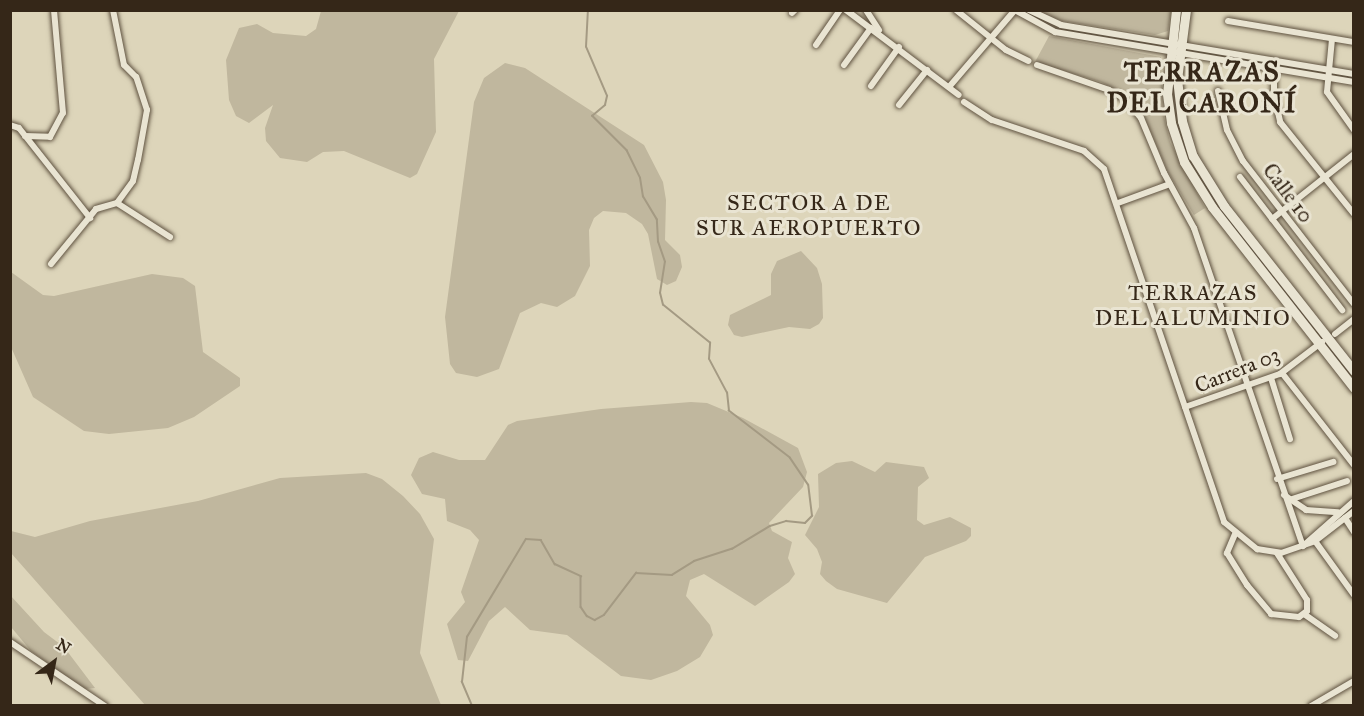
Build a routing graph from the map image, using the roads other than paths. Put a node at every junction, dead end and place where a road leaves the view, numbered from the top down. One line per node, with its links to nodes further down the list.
1 (54, 10): 38 (street)
2 (113, 10): 43 (street)
3 (840, 10): 17 (street)
4 (846, 10): 12 (street)
5 (866, 10): 13 (street)
6 (956, 10): 14 (street)
7 (1015, 10): 14 (street); 19 (street)
8 (1029, 10): 19 (street)
9 (1176, 10): 19 (street)
10 (1186, 10): 19 (street)
11 (1228, 21): 15 (street)
12 (871, 28): 13 (street); 22 (street)
13 (883, 36): 18 (street)
14 (991, 39): 21 (street); 31 (street)
15 (1332, 39): 16 (street); 25 (street)
16 (1353, 42)
17 (816, 45)
18 (899, 47): 26 (street); 30 (street)
19 (1175, 48): 20 (street); 24 (street); 56 (street); 57 (street)
20 (1275, 60): 24 (street); 25 (street)
21 (1029, 61)
22 (844, 65)
23 (1037, 65): 42 (street)
24 (1274, 69): 28 (street); 41 (street)
25 (1328, 69): 27 (street); 28 (street)
26 (927, 70): 31 (street); 35 (street)
27 (1353, 74)
28 (1327, 78): 29 (street); 37 (street)
29 (1353, 82)
30 (872, 86)
31 (949, 87): 33 (street)
32 (1218, 91): 46 (street, Calle 10)
33 (959, 95)
34 (964, 102): 44 (street)
35 (899, 105)
36 (10, 125): 38 (street)
37 (1353, 130)
38 (25, 136): 47 (street)
39 (1353, 154): 41 (street)
40 (1240, 177): 48 (street)
41 (1324, 177): 45 (street); 46 (street)
42 (1170, 184): 44 (street); 61 (street)
43 (117, 203): 47 (street); 49 (street)
44 (1118, 203): 63 (street)
45 (1352, 210)
46 (1281, 211): 48 (street); 50 (street, Calle 10)
47 (90, 218): 51 (street)
48 (1272, 219): 52 (street)
49 (170, 237)
50 (1319, 262): 52 (street); 53 (street, Calle 10)
51 (51, 264)
52 (1310, 268): 54 (street)
53 (1353, 304)
54 (1342, 310)
55 (1353, 319): 56 (street, Carrera 03)
56 (1331, 336): 57 (street, Carrera 03); 58 (street)
57 (1319, 345): 59 (street, Carrera 03); 62 (street)
58 (1353, 371)
59 (1282, 373): 60 (street, Carrera 03); 66 (street)
60 (1271, 378): 61 (street, Carrera 03); 64 (street)
61 (1247, 386): 63 (street, Carrera 03); 67 (street)
62 (1353, 388)
63 (1185, 407): 75 (street)
64 (1290, 439)
65 (1333, 462): 67 (street)
66 (1353, 465)
67 (1277, 479): 69 (street)
68 (1347, 481): 70 (street)
69 (1282, 493): 70 (street); 77 (street)
70 (1289, 500): 73 (street)
71 (1353, 501): 73 (street)
72 (1353, 511): 73 (street)
73 (1343, 514): 74 (street); 76 (street); 77 (street)
74 (1353, 532)
75 (1235, 534): 78 (street); 80 (street)
76 (1316, 541): 77 (street); 79 (street)
77 (1303, 546): 78 (street)
78 (1277, 553): 80 (street)
79 (1353, 595)
80 (1304, 614): 81 (street)
81 (1335, 636)
82 (10, 642): 84 (street)
83 (1353, 681): 85 (street)
84 (105, 705)
85 (1311, 705)

